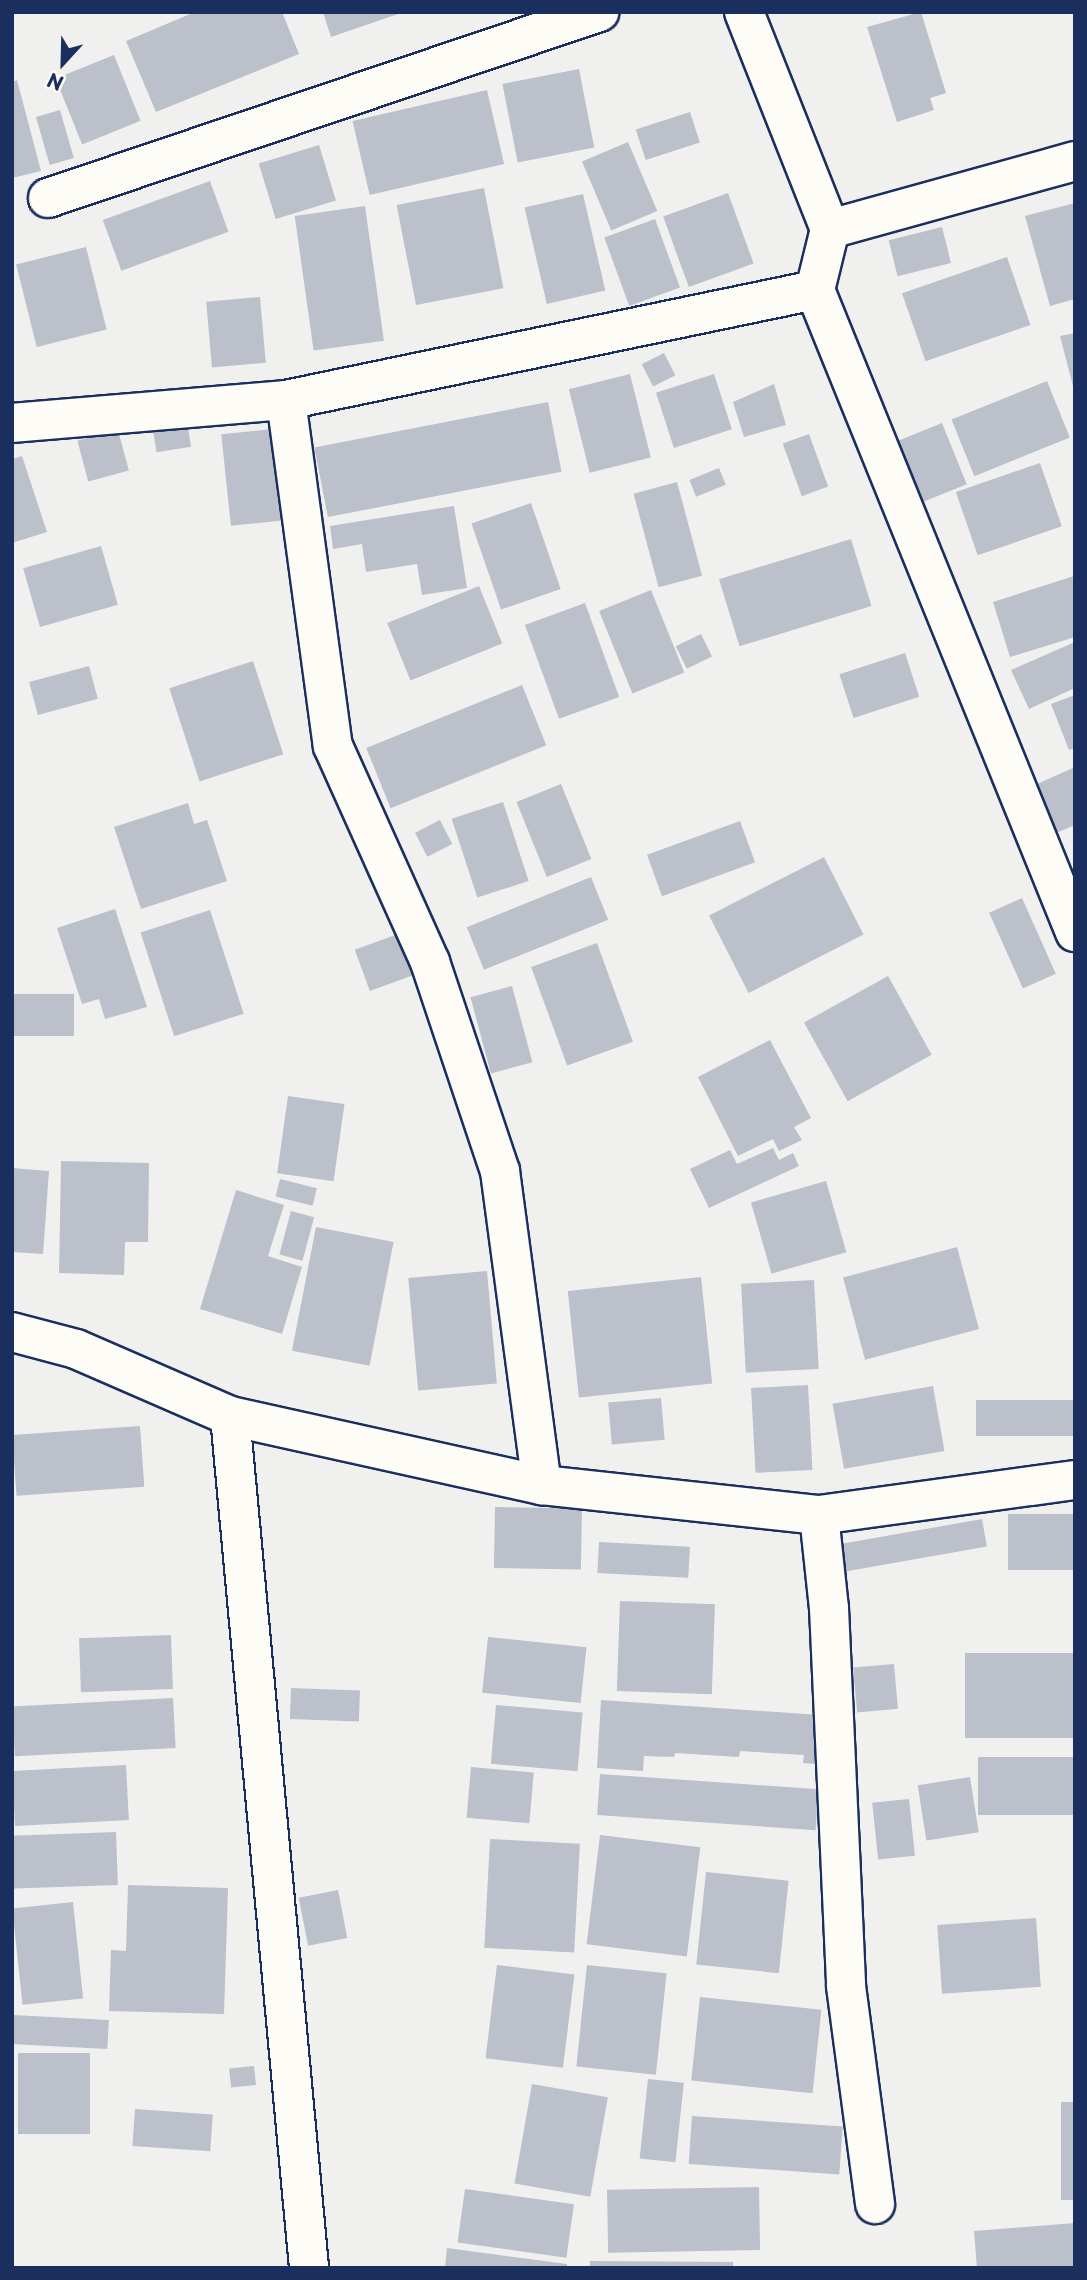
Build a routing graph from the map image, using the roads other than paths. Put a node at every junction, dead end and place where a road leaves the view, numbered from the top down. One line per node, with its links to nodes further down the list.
1 (599, 12): 4 (street)
2 (744, 12): 5 (street)
3 (1075, 161): 5 (street)
4 (48, 198)
5 (830, 229): 6 (street)
6 (816, 290): 7 (street); 9 (street)
7 (286, 400): 8 (street); 14 (street)
8 (12, 423)
9 (1066, 884): 10 (street)
10 (1075, 932)
11 (12, 1332): 12 (street)
12 (230, 1416): 14 (street); 17 (street)
13 (1075, 1480): 15 (street)
14 (542, 1485): 15 (street)
15 (819, 1515): 16 (street)
16 (875, 2204)
17 (309, 2268)

